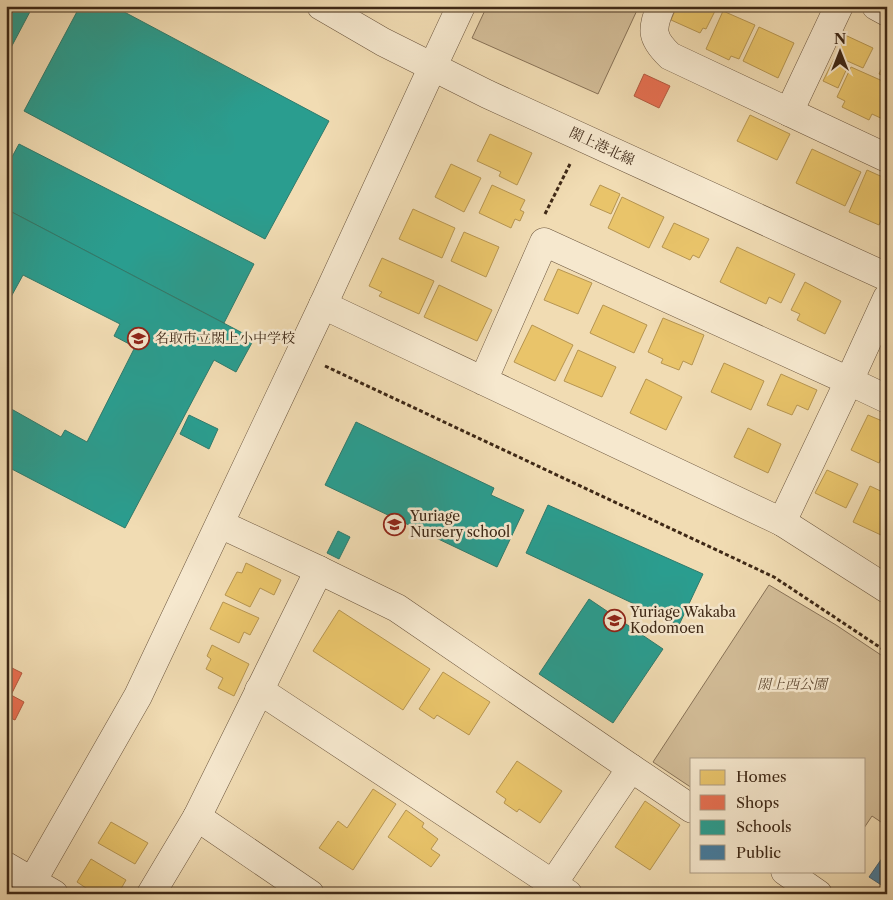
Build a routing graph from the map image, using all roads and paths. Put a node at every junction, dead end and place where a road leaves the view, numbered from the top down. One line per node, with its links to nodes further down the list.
1 (321, 6): 7 (street, 閖上港北線)
2 (461, 6): 7 (street)
3 (662, 6): 8 (street)
4 (839, 6): 8 (street)
5 (876, 6): 6 (street)
6 (887, 12)
7 (434, 66): 12 (street, 閖上港北線); 14 (street)
8 (789, 112): 9 (street)
9 (887, 158)
10 (571, 161): 11 (path)
11 (544, 242): 16 (street); 17 (street)
12 (887, 277)
13 (887, 298): 17 (street)
14 (323, 305): 16 (street); 20 (street)
15 (325, 366): 23 (path)
16 (483, 380): 19 (street)
17 (849, 382): 18 (street); 19 (street)
18 (887, 399)
19 (782, 522): 22 (street)
20 (220, 524): 21 (street); 30 (street)
21 (319, 570): 24 (street); 25 (street)
22 (887, 589)
23 (887, 652)
24 (259, 690): 27 (street); 31 (street)
25 (631, 768): 26 (street); 31 (street)
26 (690, 807)
27 (197, 817): 32 (street); 33 (street)
28 (6, 866): 30 (street)
29 (786, 872): 34 (street)
30 (37, 889)
31 (556, 890)
32 (151, 894)
33 (310, 894)
34 (818, 894)

